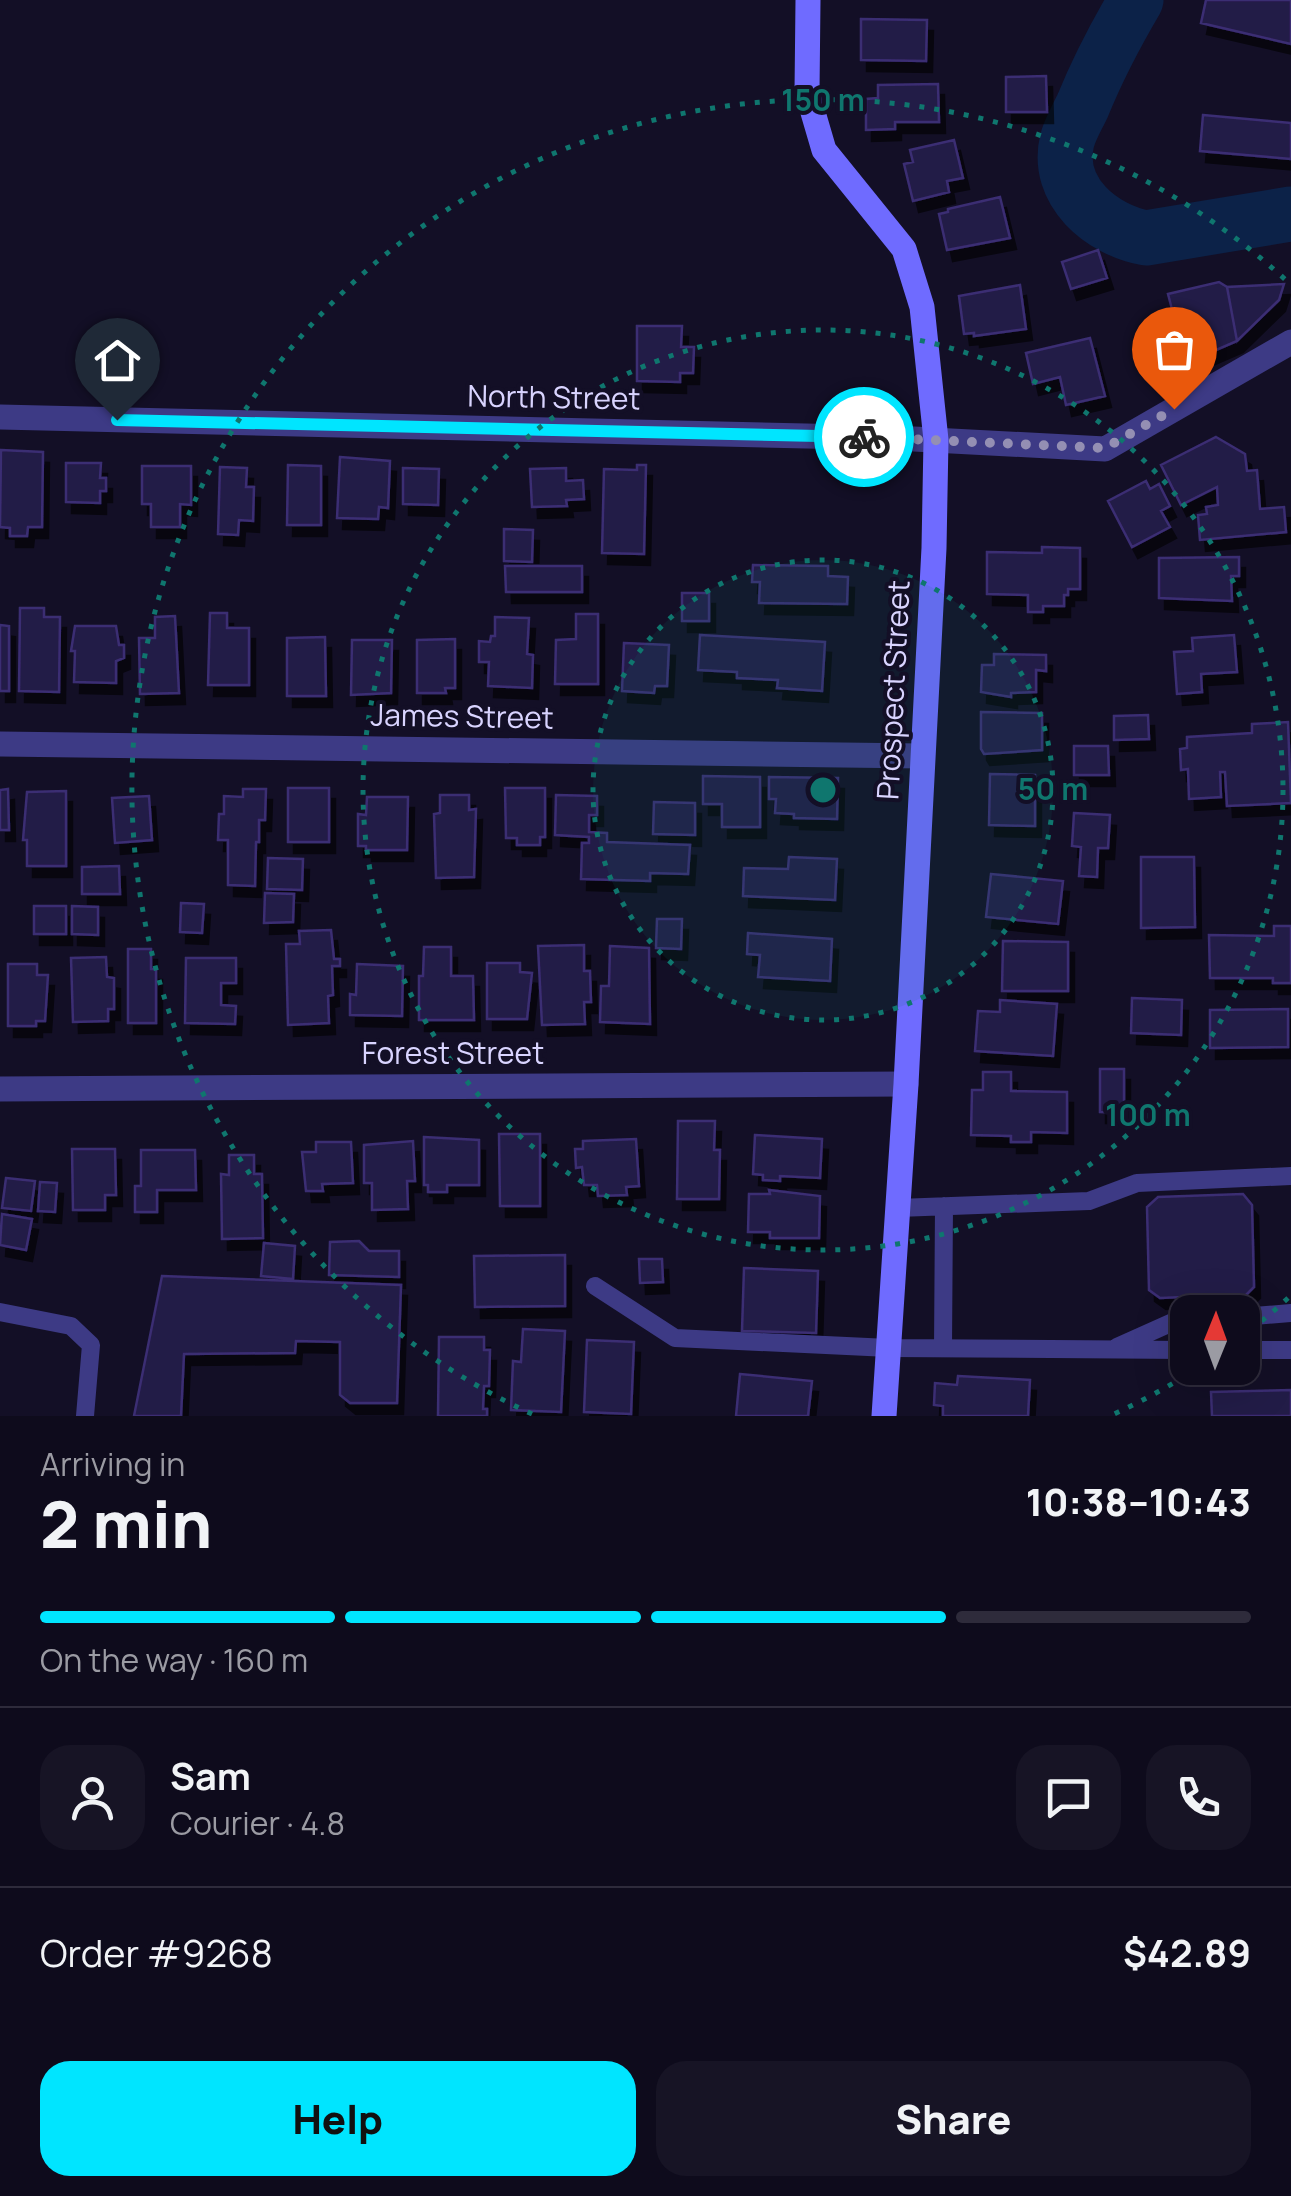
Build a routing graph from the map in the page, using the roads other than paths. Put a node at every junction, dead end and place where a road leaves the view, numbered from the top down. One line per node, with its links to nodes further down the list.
1 (808, 0): 4 (main road, Prospect Street)
2 (1291, 342): 4 (street, North Street)
3 (0, 417): 4 (street, North Street)
4 (936, 440): 6 (main road, Prospect Street)
5 (0, 744): 6 (street, James Street)
6 (922, 756): 7 (main road, Prospect Street)
7 (906, 1084): 8 (street, Forest Street); 11 (main road, Prospect Street)
8 (0, 1089)
9 (1291, 1176): 10 (lane)
10 (944, 1206): 11 (lane); 18 (lane)
11 (898, 1208): 17 (main road, Prospect Street)
12 (595, 1286): 17 (lane)
13 (0, 1312): 23 (lane)
14 (1291, 1313): 15 (lane)
15 (1260, 1316)
16 (1170, 1323): 19 (lane)
17 (889, 1348): 18 (lane); 24 (main road, Prospect Street)
18 (943, 1348): 19 (lane)
19 (1112, 1349): 20 (lane)
20 (1170, 1350)
21 (1260, 1350): 22 (lane)
22 (1291, 1350)
23 (85, 1416)
24 (884, 1416)

